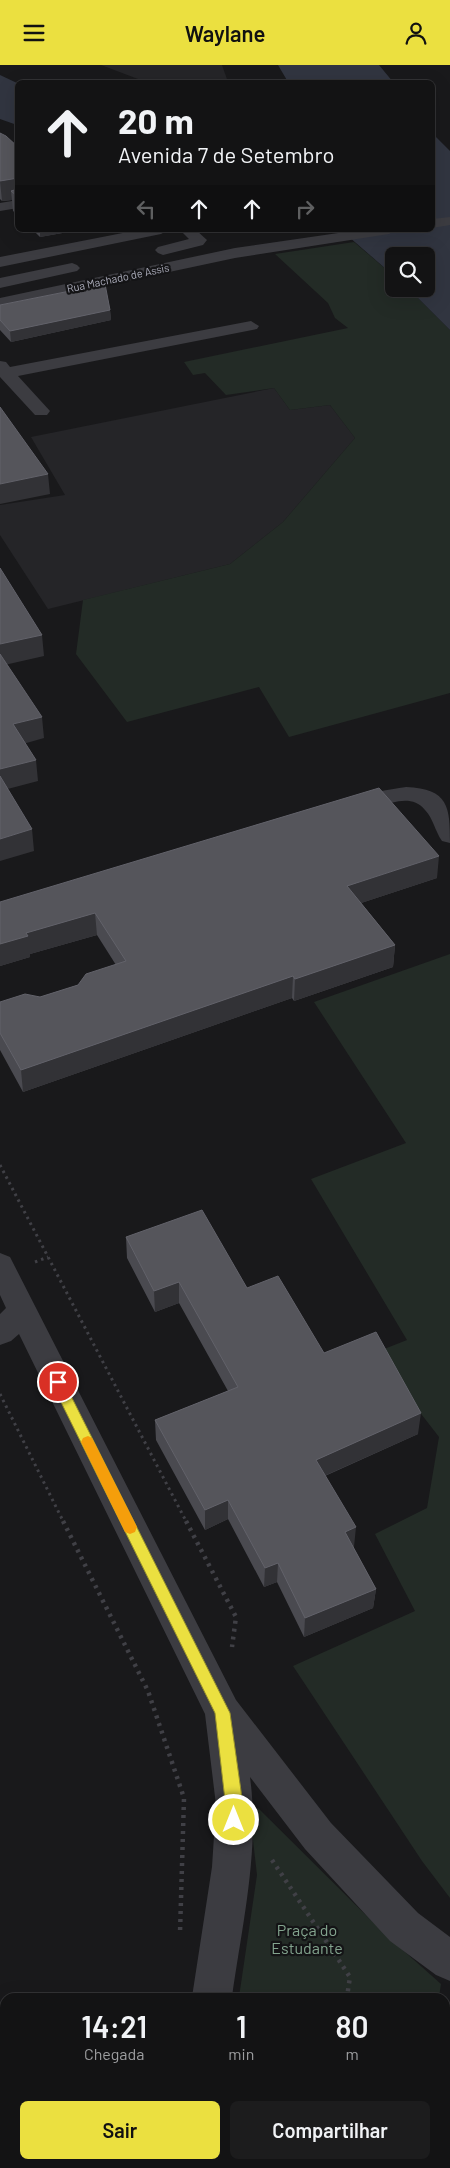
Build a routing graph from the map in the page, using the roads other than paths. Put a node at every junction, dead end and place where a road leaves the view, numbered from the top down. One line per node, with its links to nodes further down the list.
1 (15, 204): 2 (street)
2 (0, 207)
3 (450, 221): 4 (street)
4 (435, 223)
5 (151, 232): 12 (street)
6 (189, 232): 10 (street)
7 (376, 232): 9 (street, Rua Machado de Assis)
8 (255, 233): 9 (street)
9 (235, 253): 11 (street); 15 (street, Rua Machado de Assis)
10 (144, 254)
11 (275, 261)
12 (0, 262)
13 (87, 265): 14 (street)
14 (0, 283)
15 (0, 303)
16 (251, 326): 17 (street)
17 (3, 369): 18 (street)
18 (41, 411)
19 (333, 814): 20 (street)
20 (450, 836)
21 (14, 1265): 22 (street)
22 (11, 1322): 23 (street)
23 (223, 1713): 24 (street); 25 (street)
24 (450, 1961)
25 (213, 1993)

